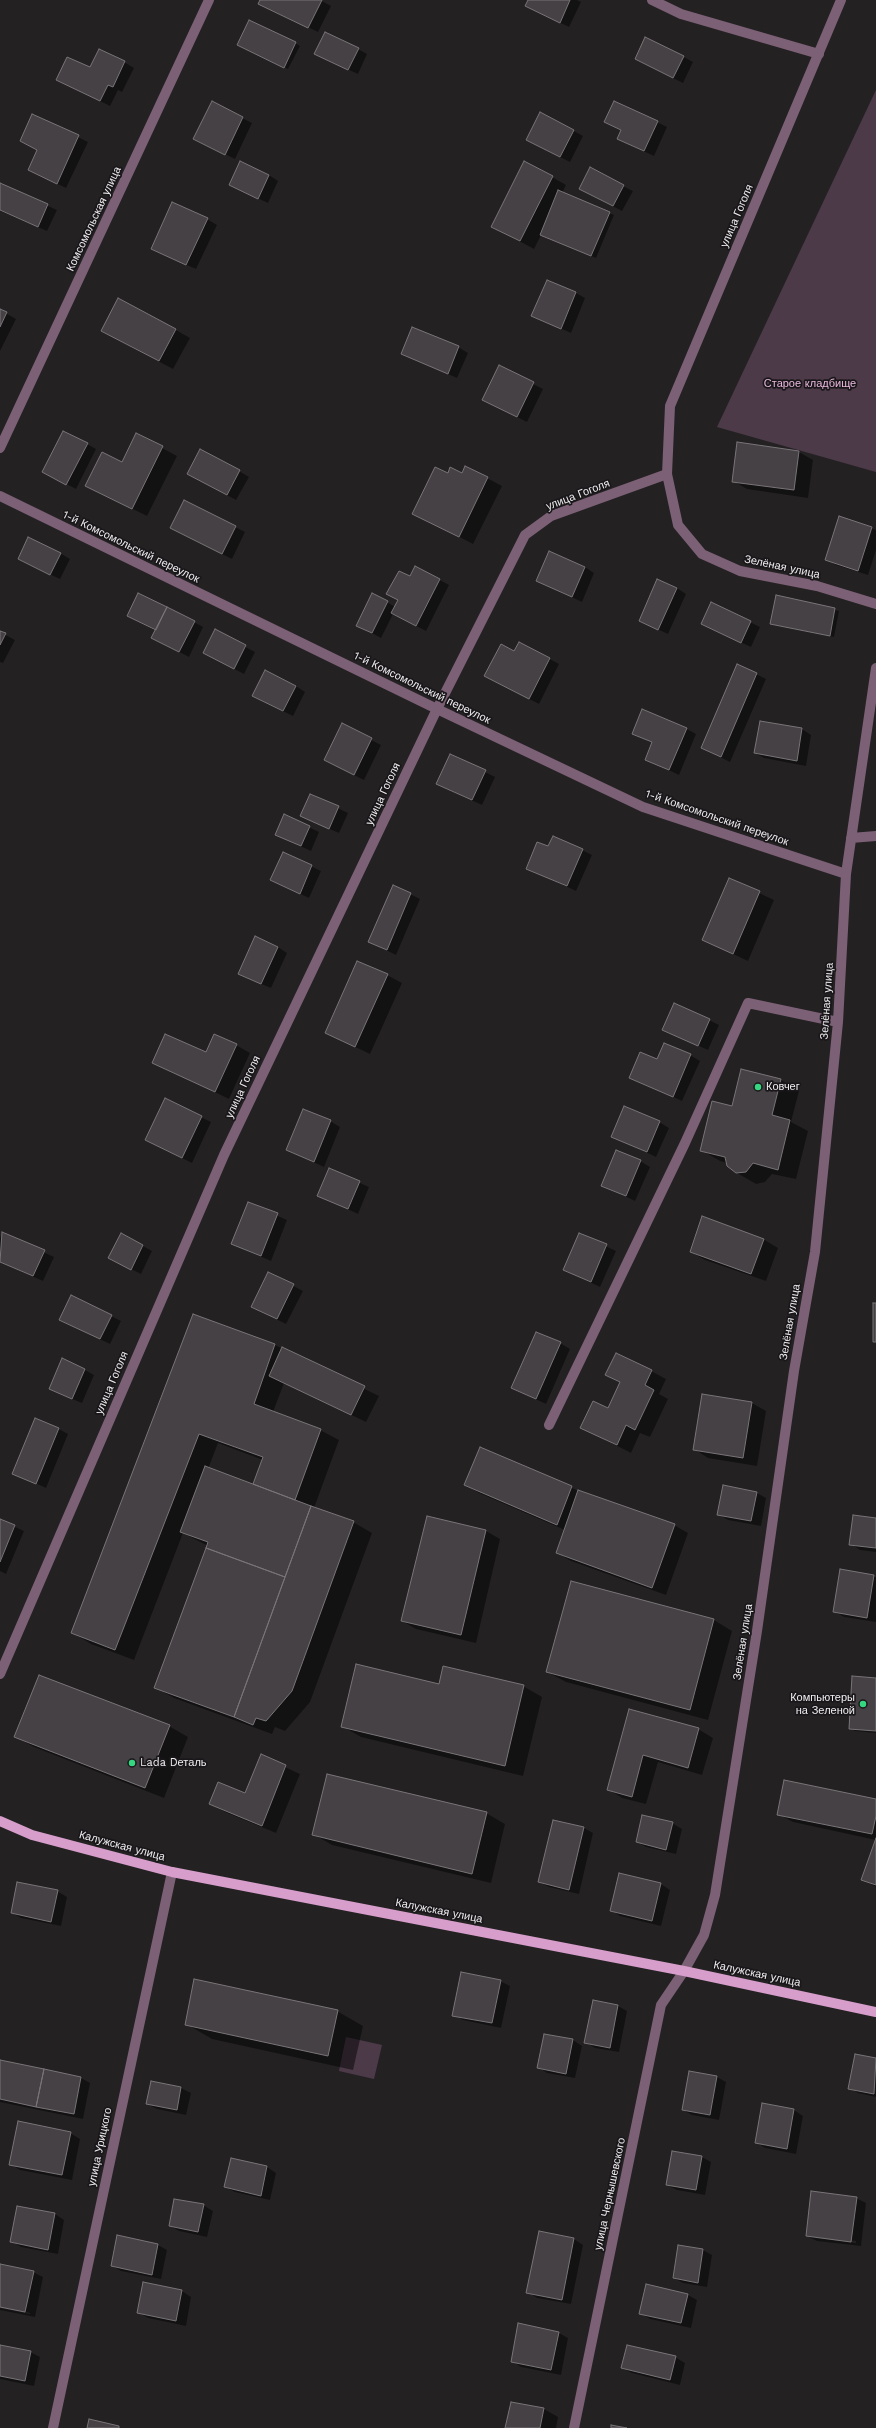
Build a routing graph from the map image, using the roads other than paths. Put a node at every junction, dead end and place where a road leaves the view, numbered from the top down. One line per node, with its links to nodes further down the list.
1 (209, 0): 5 (street, Комсомольская улица)
2 (652, 0): 4 (street)
3 (841, 0): 4 (street, улица Гоголя)
4 (819, 54): 6 (street, улица Гоголя)
5 (0, 448)
6 (667, 474): 8 (street, Зелёная улица); 10 (street, улица Гоголя)
7 (0, 496): 10 (street, 1-й Комсомольский переулок)
8 (876, 604)
9 (876, 668): 12 (street, Зелёная улица)
10 (437, 709): 13 (street, 1-й Комсомольский переулок); 16 (street, улица Гоголя)
11 (876, 836): 12 (street)
12 (851, 838): 13 (street, Зелёная улица)
13 (846, 874): 14 (street, Зелёная улица)
14 (838, 1022): 15 (street); 19 (street, Зелёная улица)
15 (549, 1424)
16 (0, 1674)
17 (0, 1821): 18 (main road, Калужская улица)
18 (172, 1872): 19 (main road, Калужская улица); 21 (street, улица Урицкого)
19 (684, 1971): 20 (main road, Калужская улица); 22 (street, улица Чернышевского)
20 (876, 2012)
21 (53, 2428)
22 (574, 2428)

